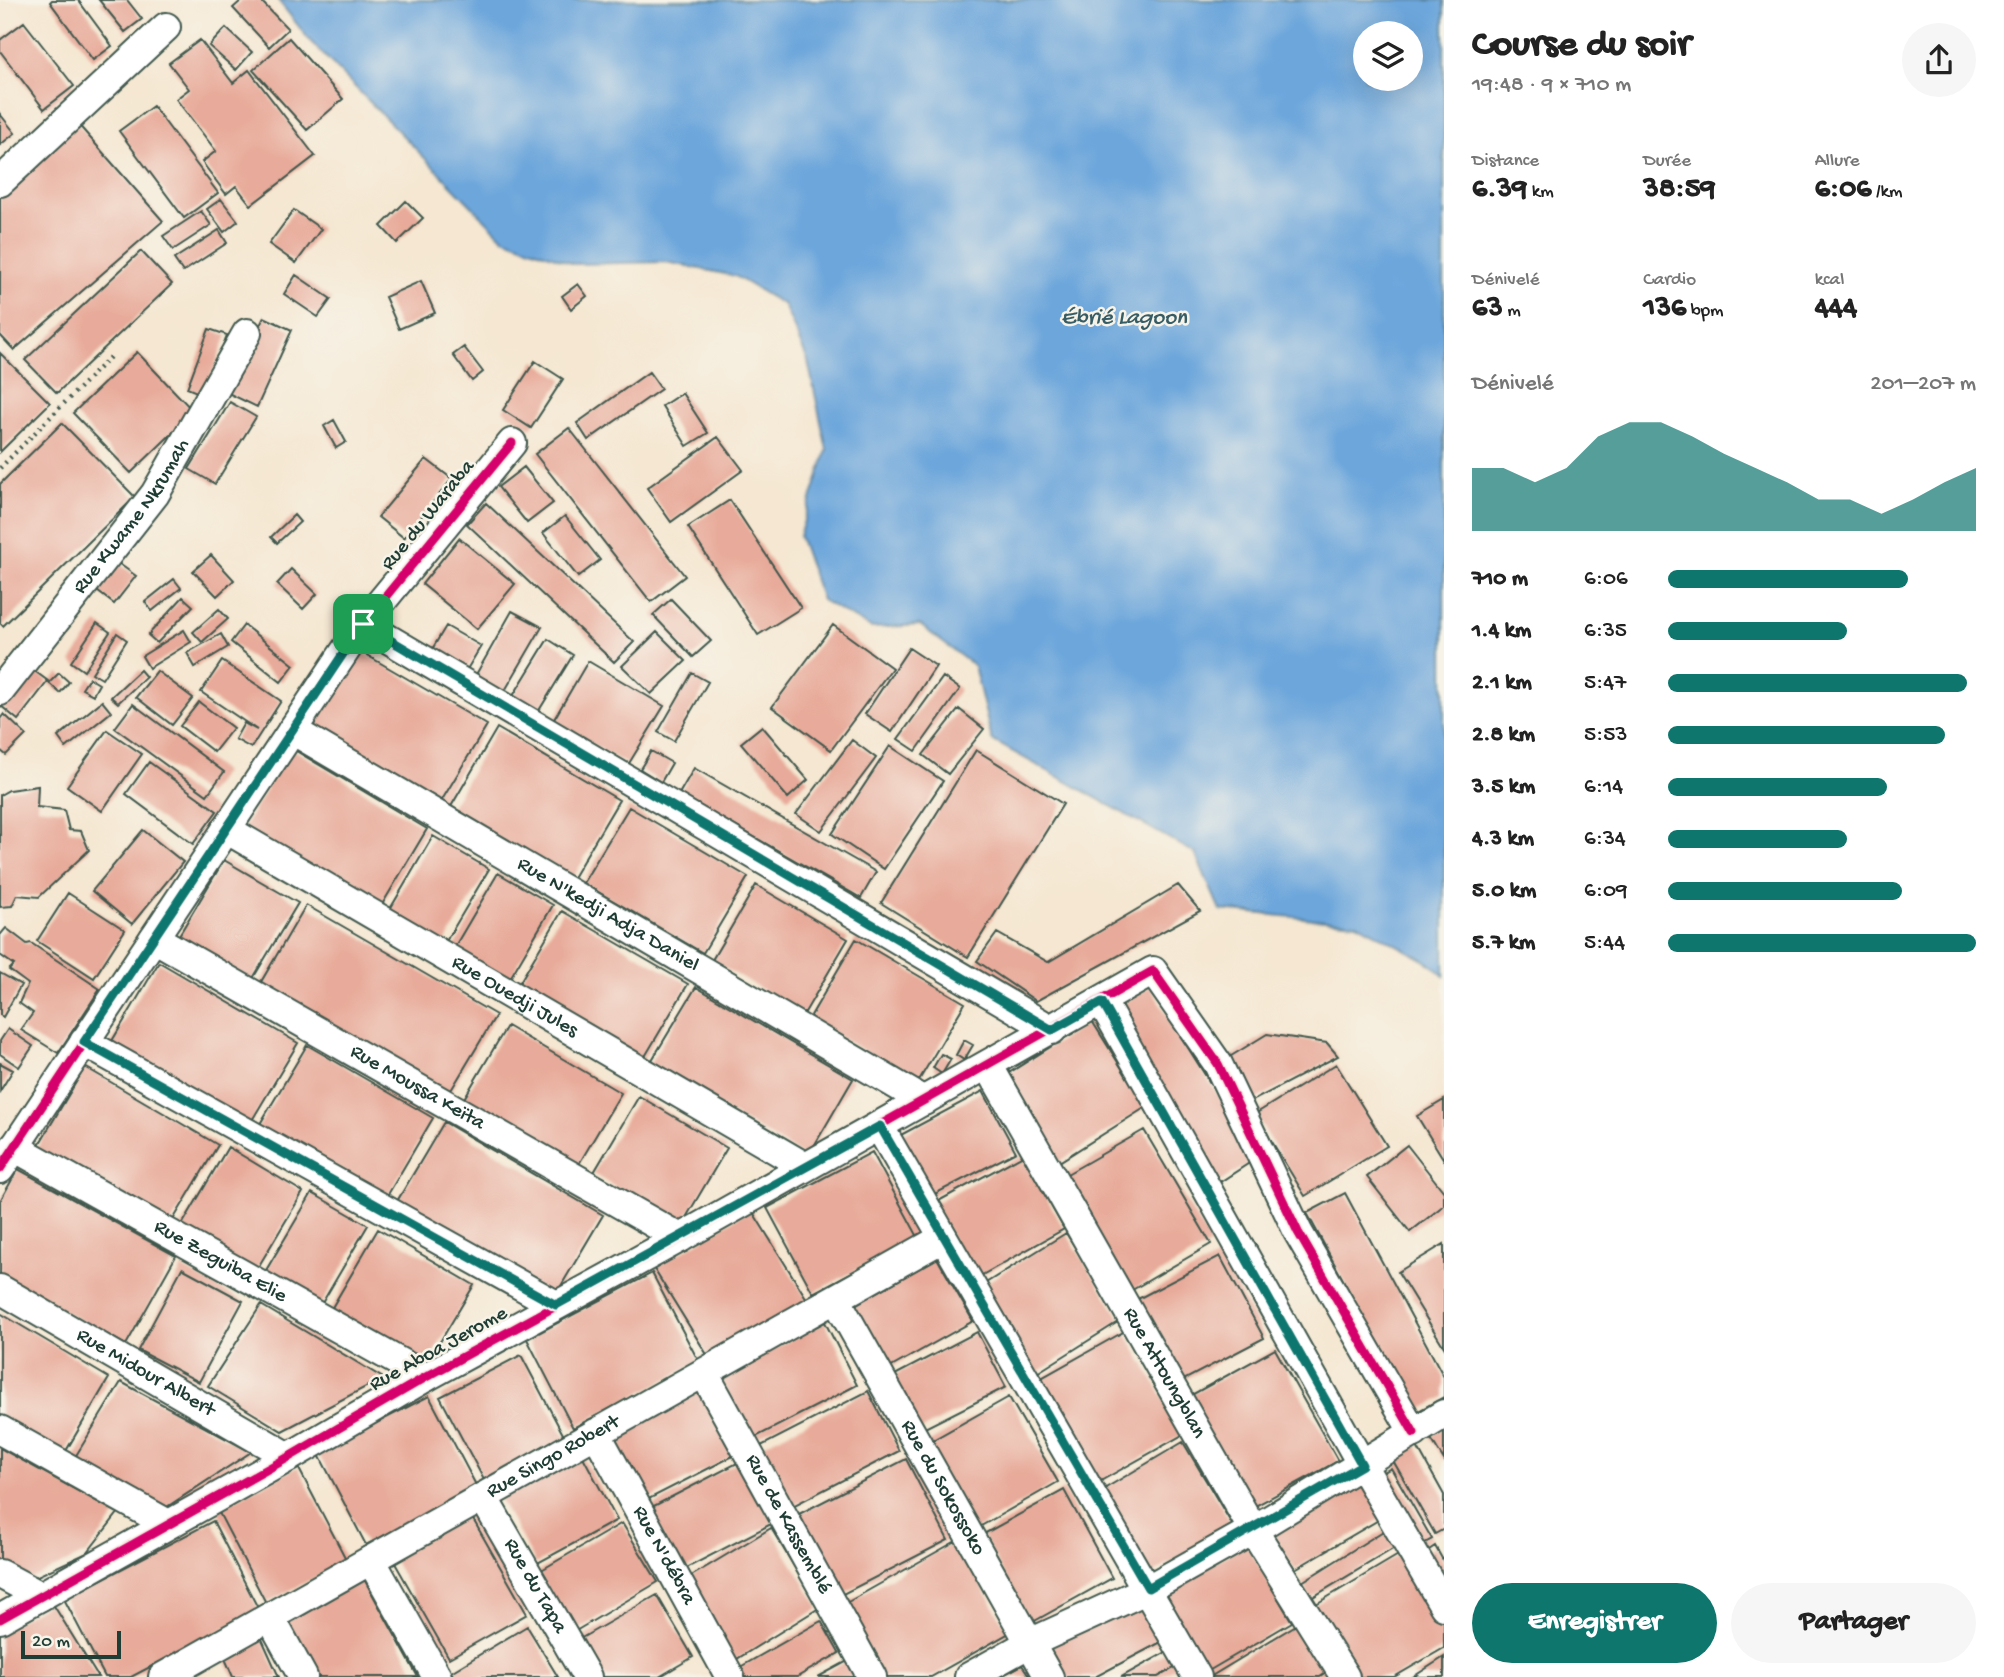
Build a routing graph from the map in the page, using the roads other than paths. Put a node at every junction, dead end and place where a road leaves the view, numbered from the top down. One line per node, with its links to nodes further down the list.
1 (166, 27): 2 (street)
2 (0, 182)
3 (247, 333): 6 (street, Rue Kwame Nkrumah)
4 (512, 443): 5 (street, Rue du Waraba)
5 (363, 624): 7 (street, Rue du Waraba); 11 (street)
6 (0, 691)
7 (292, 730): 8 (street, Rue du Waraba); 14 (street, Rue N'kedji Adja Daniel)
8 (226, 829): 9 (street, Rue du Waraba); 17 (street, Rue Ouedji Jules)
9 (154, 938): 12 (street, Rue du Waraba); 18 (street, Rue Moussa Keïta)
10 (1102, 1002): 11 (street, Rue Aboa Jerome); 28 (street, Rue Aboa Jerome); 30 (street)
11 (1052, 1030): 13 (street, Rue Aboa Jerome)
12 (84, 1042): 16 (street, Rue du Waraba); 22 (street)
13 (988, 1065): 14 (street, Rue Aboa Jerome); 33 (street, Rue Attoungblan)
14 (925, 1101): 15 (street, Rue Aboa Jerome)
15 (880, 1126): 17 (street, Rue Aboa Jerome); 19 (street)
16 (7, 1158): 24 (street, Rue Zeguiba Elie)
17 (804, 1166): 18 (street, Rue Aboa Jerome)
18 (680, 1238): 22 (street, Rue Aboa Jerome)
19 (943, 1238): 21 (street, Rue Singo Robert); 36 (street)
20 (0, 1289): 29 (street, Rue Midour Albert)
21 (836, 1299): 23 (street, Rue Singo Robert); 41 (street, Rue du Sokossoko)
22 (556, 1305): 24 (street, Rue Aboa Jerome)
23 (704, 1373): 27 (street, Rue Singo Robert); 47 (street, Rue de Kassemblé)
24 (426, 1377): 29 (street, Rue Aboa Jerome)
25 (1444, 1414): 28 (street)
26 (0, 1430): 32 (street)
27 (596, 1433): 31 (street, Rue Singo Robert); 46 (street, Rue N'débra)
28 (1414, 1433): 30 (street)
29 (289, 1457): 32 (street, Rue Aboa Jerome)
30 (1362, 1465): 33 (street); 38 (street)
31 (483, 1497): 34 (street, Rue Singo Robert); 45 (street, Rue du Tapa)
32 (168, 1524): 37 (street, Rue Aboa Jerome)
33 (1253, 1530): 36 (street); 51 (street, Rue Attoungblan)
34 (370, 1560): 39 (street, Rue Singo Robert); 44 (street)
35 (0, 1574): 37 (street)
36 (1148, 1588): 41 (street); 50 (street)
37 (41, 1596): 40 (street, Rue Aboa Jerome)
38 (1444, 1606)
39 (270, 1617): 42 (street, Rue Singo Robert); 43 (street)
40 (0, 1619)
41 (1030, 1643): 48 (street); 49 (street, Rue du Sokossoko)
42 (163, 1677)
43 (303, 1677)
44 (437, 1677)
45 (587, 1677)
46 (730, 1677)
47 (872, 1677)
48 (969, 1677)
49 (1049, 1677)
50 (1198, 1677)
51 (1345, 1677)

